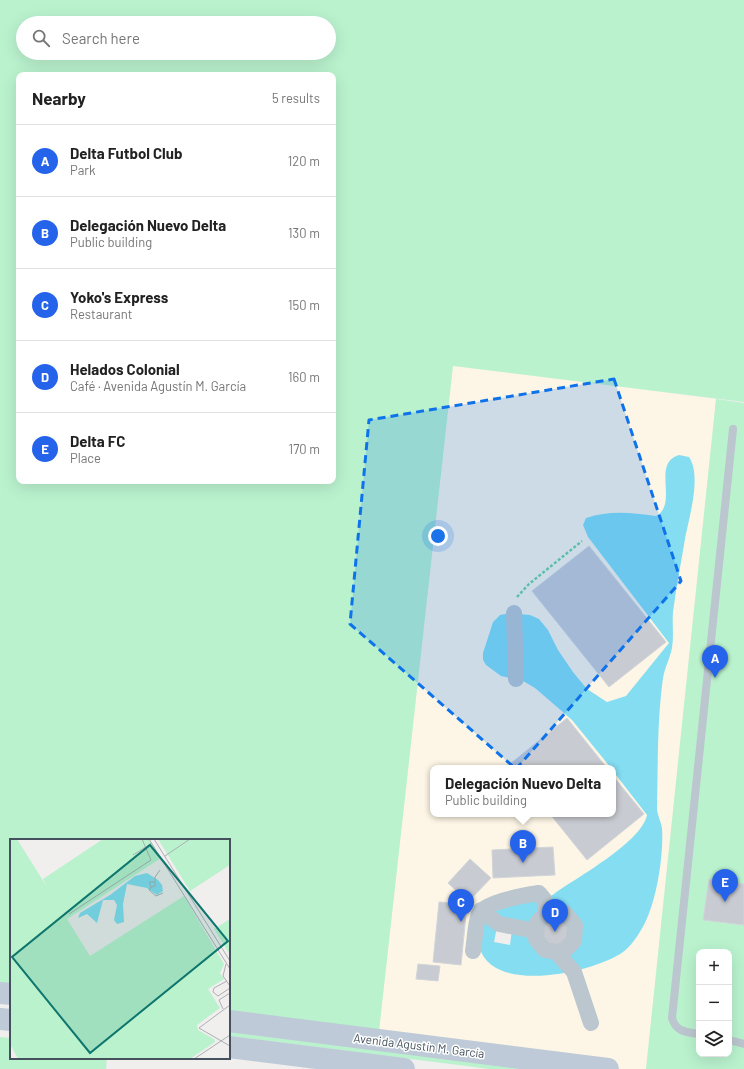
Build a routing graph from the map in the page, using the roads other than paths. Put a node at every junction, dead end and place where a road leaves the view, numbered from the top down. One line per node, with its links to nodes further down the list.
1 (733, 429): 15 (lane)
2 (514, 613): 3 (street)
3 (516, 678)
4 (481, 910): 5 (street); 6 (street); 7 (street)
5 (546, 913): 6 (street); 8 (street)
6 (536, 931): 8 (street)
7 (473, 951)
8 (556, 952): 14 (street)
9 (0, 993): 10 (main road)
10 (10, 994)
11 (0, 1018): 12 (main road)
12 (10, 1020)
13 (230, 1022): 20 (main road, Avenida Agustín M. García)
14 (591, 1023)
15 (696, 1034)
16 (732, 1041): 17 (lane)
17 (744, 1044)
18 (230, 1047): 19 (main road)
19 (404, 1069)
20 (608, 1069)

